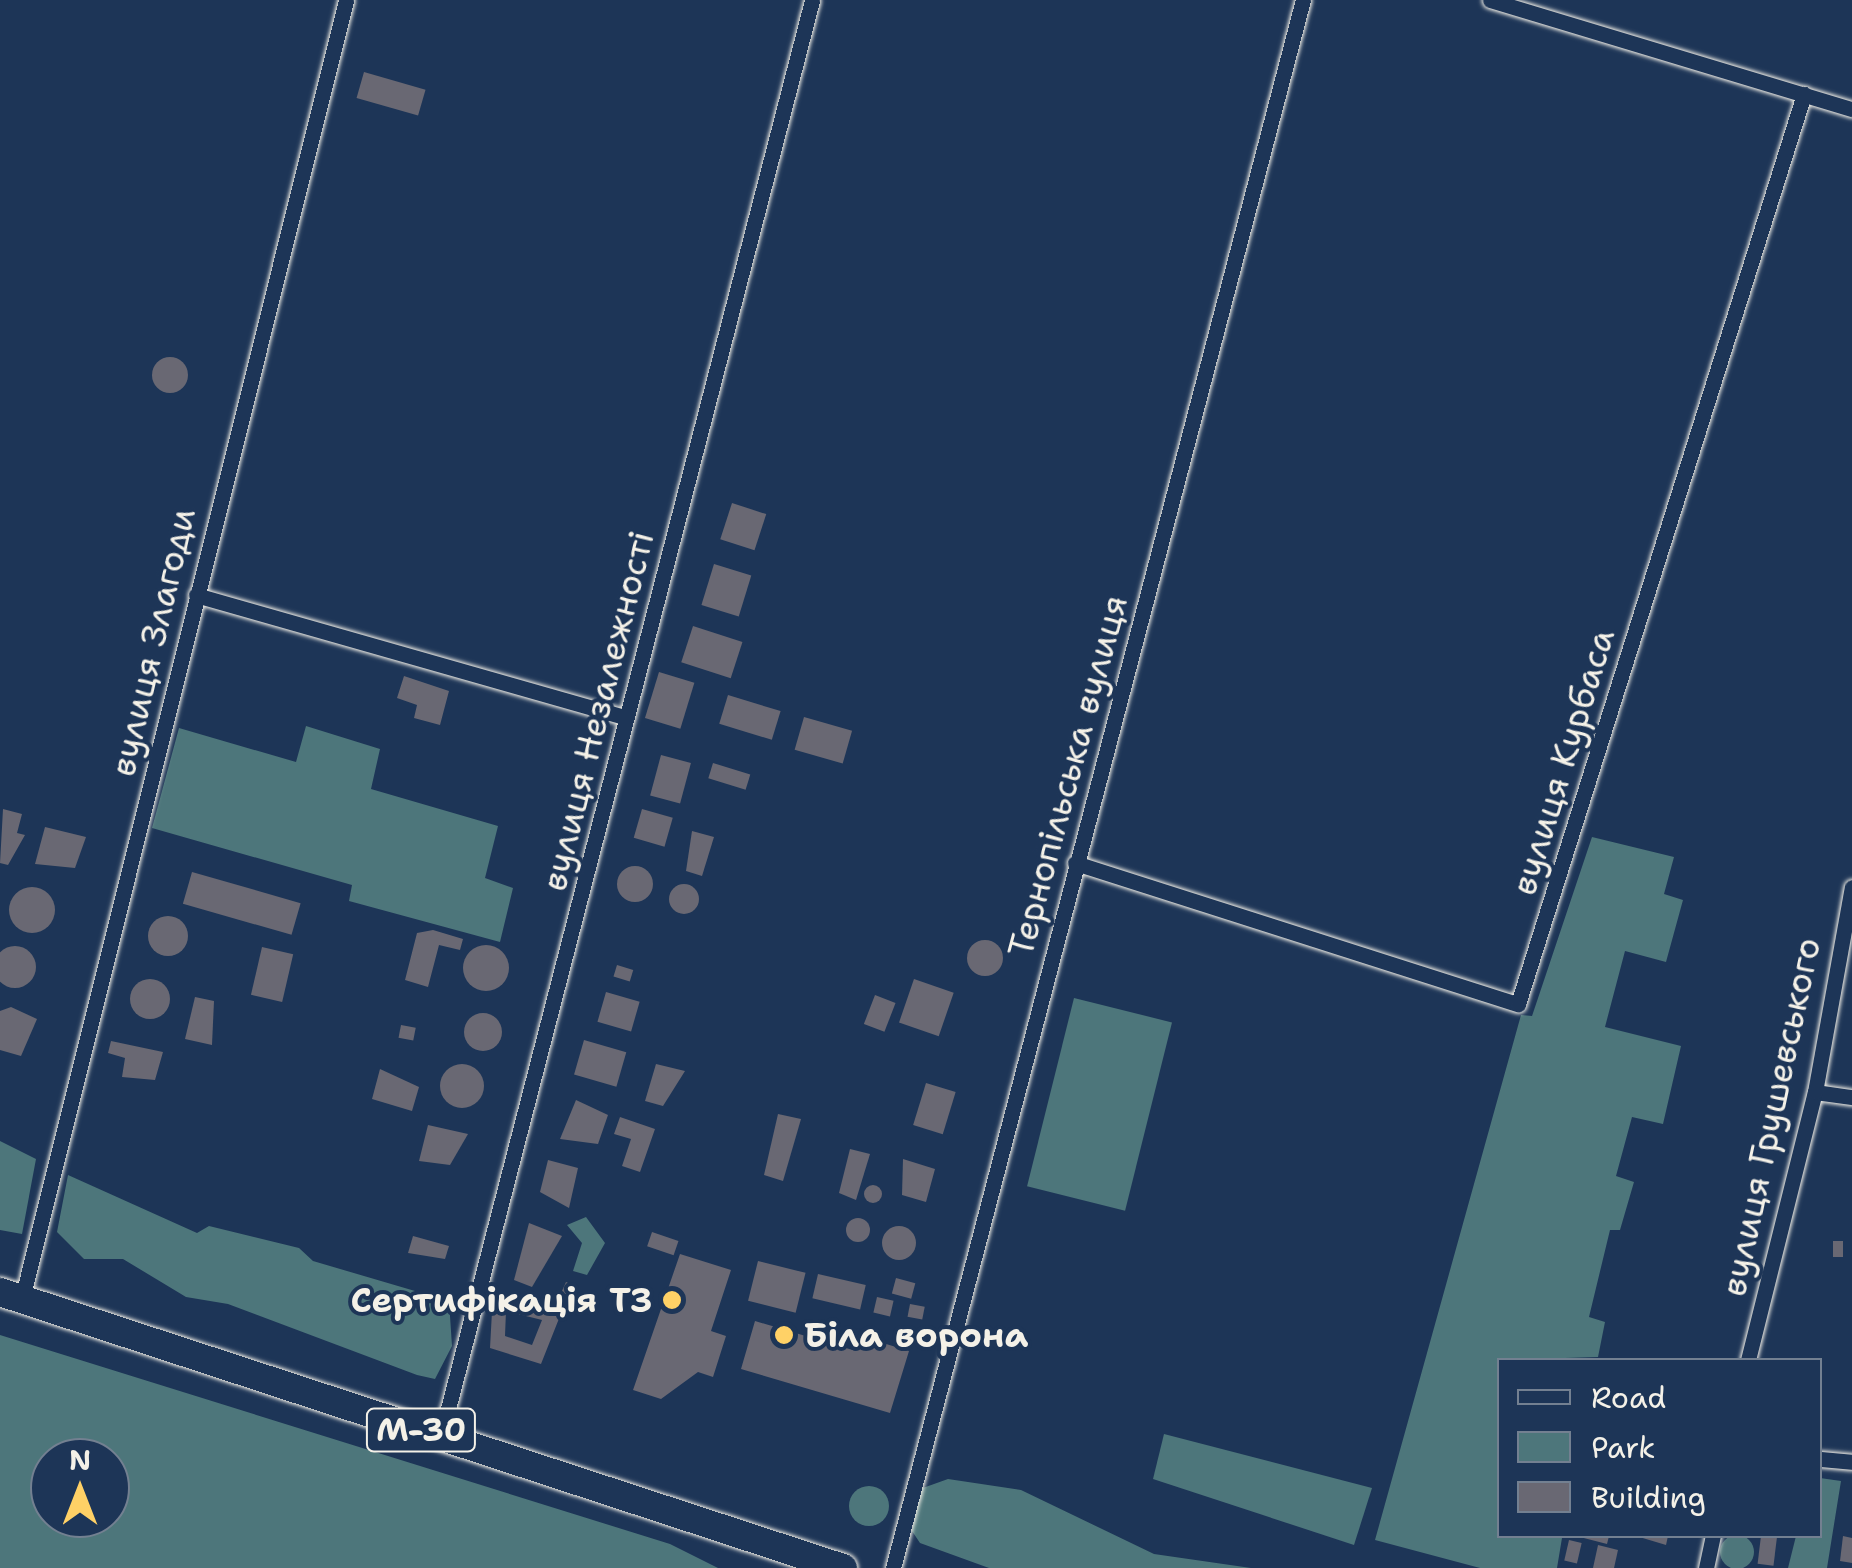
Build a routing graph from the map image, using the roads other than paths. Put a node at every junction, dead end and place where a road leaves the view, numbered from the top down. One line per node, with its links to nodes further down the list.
1 (346, 0): 7 (street, вулиця Злагоди)
2 (812, 0): 8 (street, вулиця Незалежності)
3 (1303, 0): 9 (street, Тернопільська вулиця)
4 (1490, 0): 5 (street)
5 (1804, 94): 6 (street); 9 (street, вулиця Курбаса)
6 (1852, 109)
7 (196, 595): 8 (street); 13 (street, вулиця Злагоди)
8 (626, 718): 15 (street, вулиця Незалежності)
9 (1075, 863): 20 (street, Тернопільська вулиця)
10 (1852, 887): 11 (street, вулиця Грушевського)
11 (1815, 1092): 12 (street); 14 (street, вулиця Грушевського)
12 (1852, 1097)
13 (11, 1295): 15 (highway, М-30)
14 (1748, 1358)
15 (441, 1436): 19 (highway, М-30)
16 (1822, 1459): 17 (street)
17 (1852, 1462)
18 (1713, 1538): 21 (street)
19 (843, 1568)
20 (893, 1568)
21 (1706, 1568)

